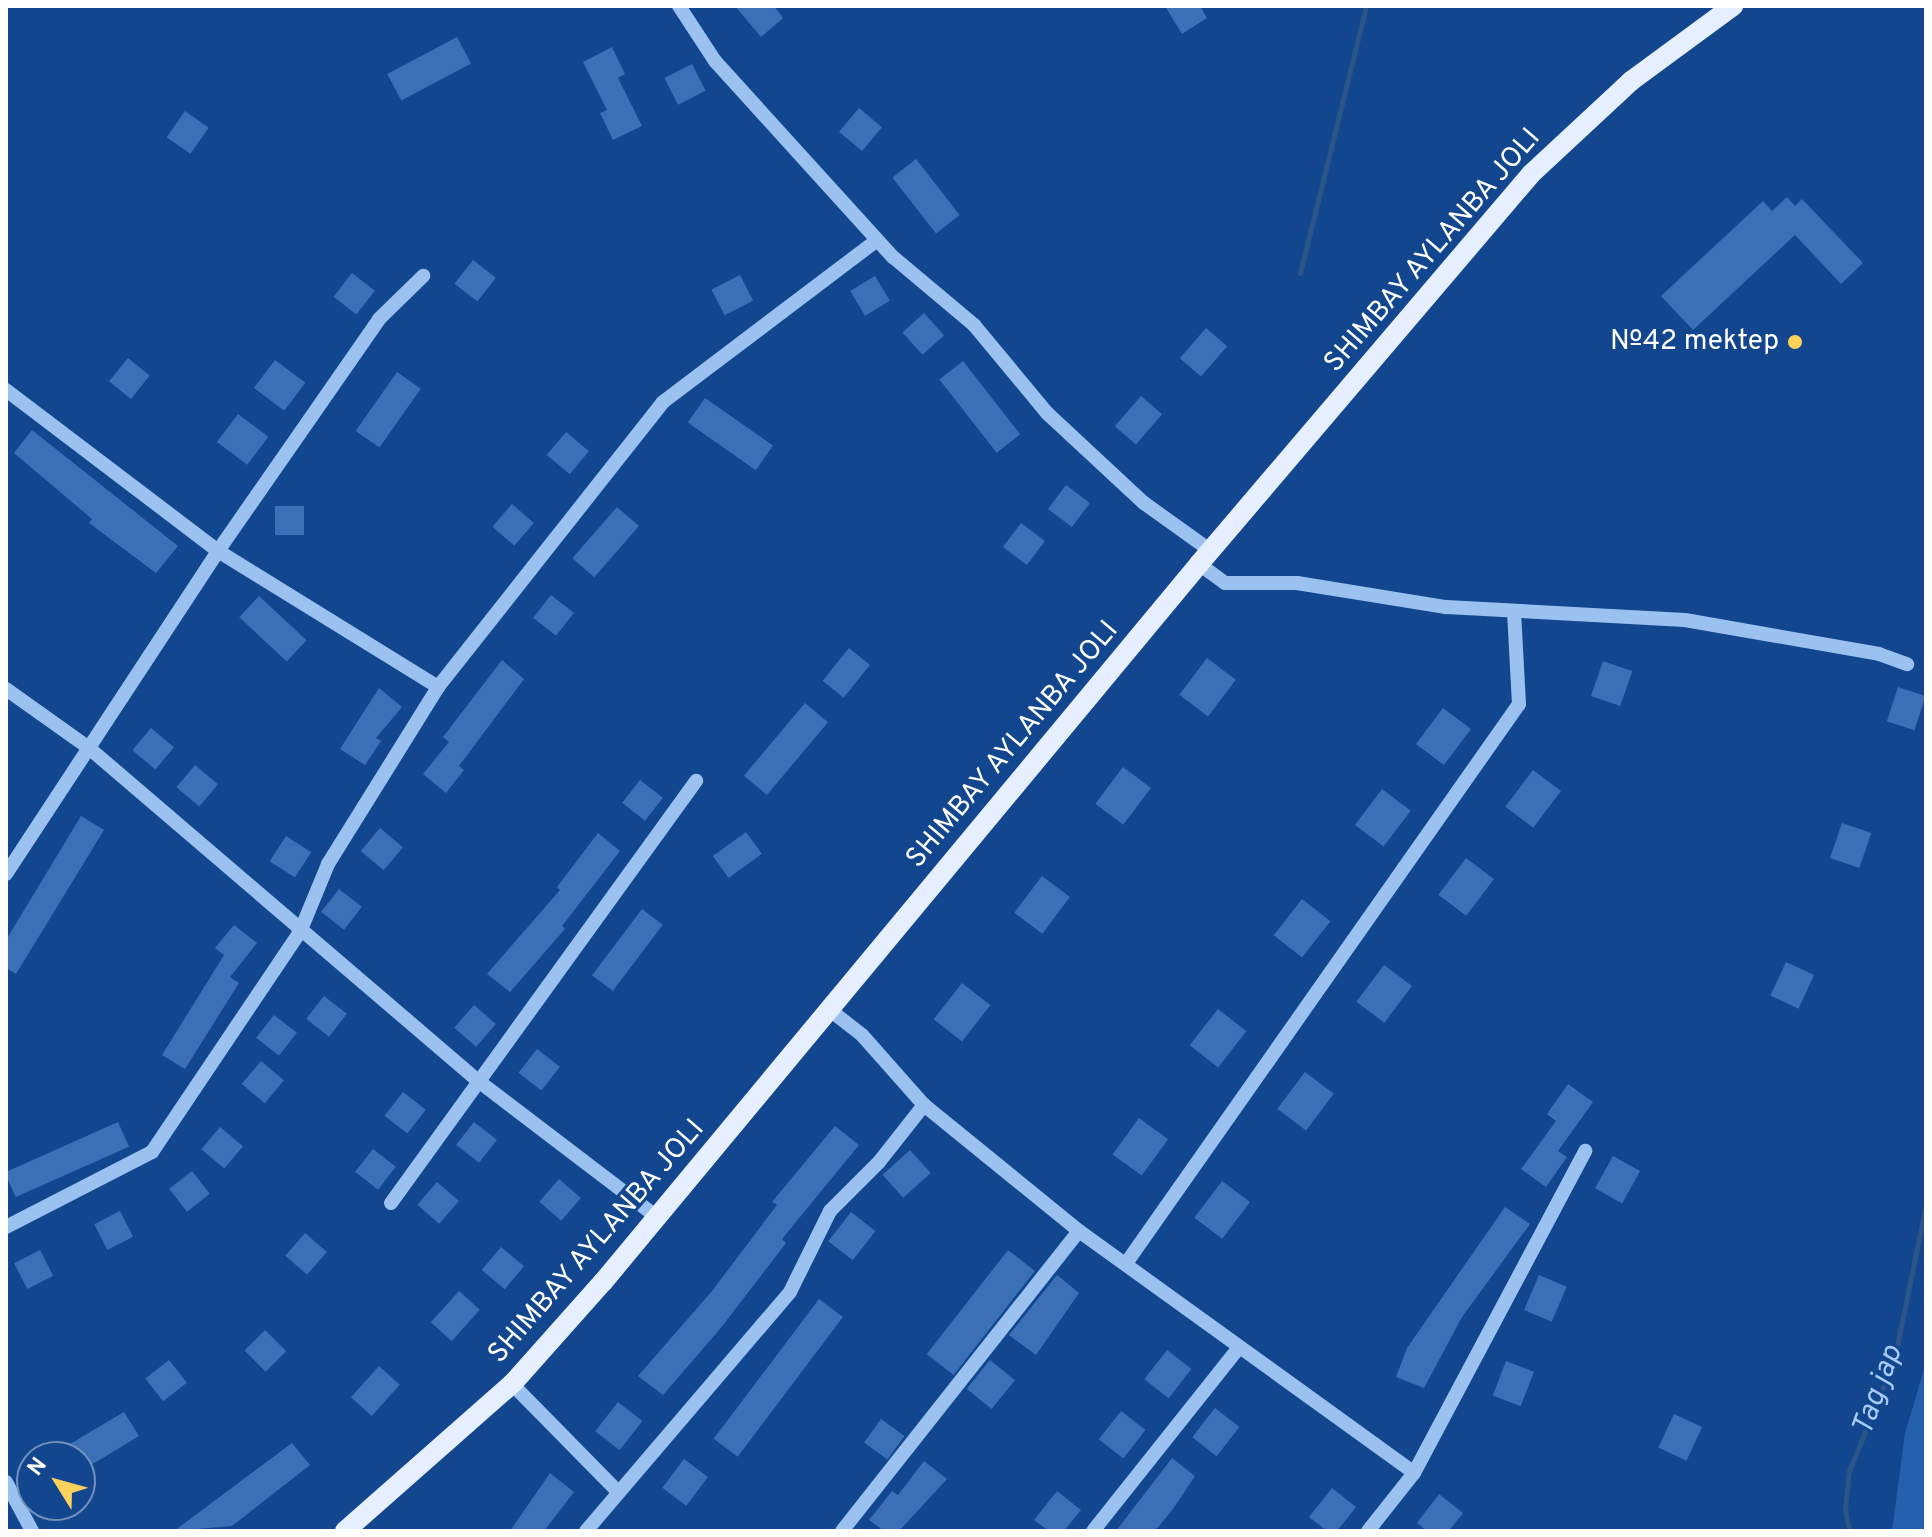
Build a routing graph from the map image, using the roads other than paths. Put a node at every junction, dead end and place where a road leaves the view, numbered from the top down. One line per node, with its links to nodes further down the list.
1 (679, 6): 3 (street)
2 (1733, 6): 7 (main road)
3 (877, 240): 7 (street); 10 (street)
4 (423, 276): 6 (street)
5 (6, 390): 6 (street)
6 (218, 551): 10 (street); 12 (street)
7 (1205, 557): 8 (street); 16 (main road)
8 (1514, 611): 9 (street); 24 (street)
9 (1907, 664)
10 (438, 687): 15 (street)
11 (6, 689): 12 (street)
12 (89, 748): 14 (street); 15 (street)
13 (696, 781): 17 (street)
14 (6, 874)
15 (300, 932): 17 (street); 22 (street)
16 (830, 1010): 18 (street); 21 (main road)
17 (477, 1080): 20 (street); 21 (street)
18 (924, 1105): 23 (street); 29 (street)
19 (1585, 1151): 27 (street)
20 (391, 1203)
21 (658, 1218): 26 (main road)
22 (6, 1227)
23 (1079, 1231): 24 (street); 33 (street)
24 (1127, 1262): 25 (street)
25 (1238, 1349): 27 (street); 34 (street)
26 (512, 1384): 29 (street); 31 (main road)
27 (1414, 1473): 35 (street)
28 (6, 1482): 30 (street)
29 (618, 1492): 32 (street)
30 (32, 1531)
31 (345, 1531)
32 (586, 1531)
33 (842, 1531)
34 (1093, 1531)
35 (1368, 1531)

